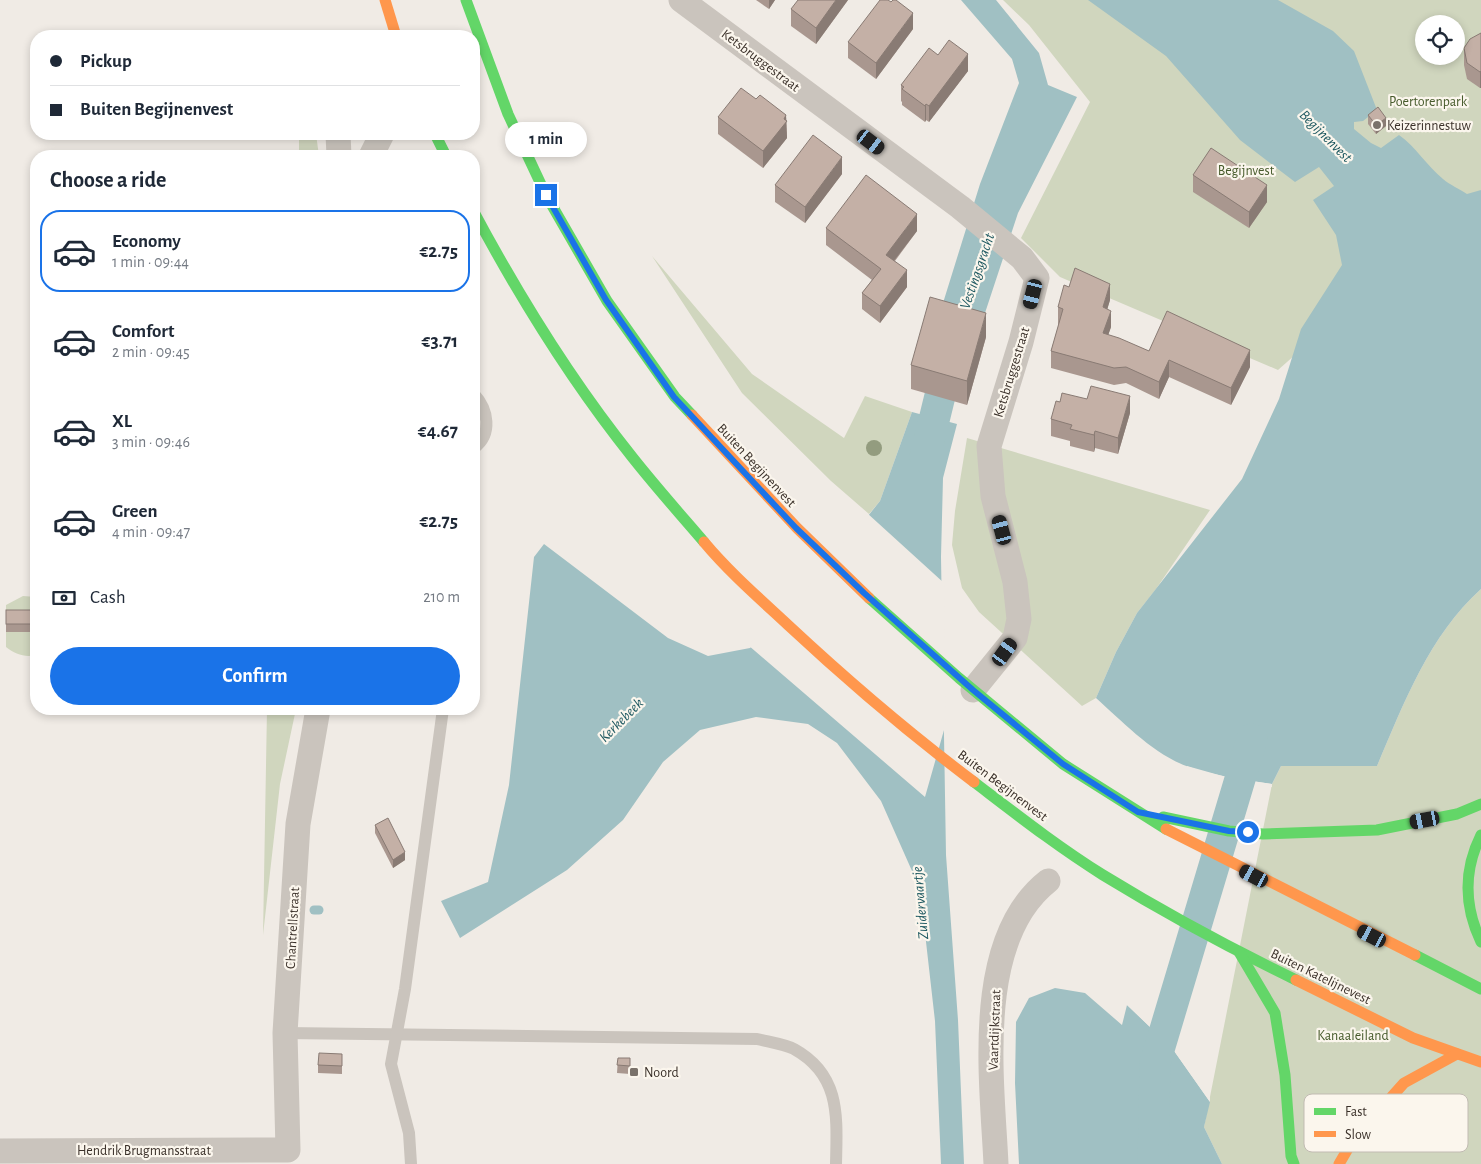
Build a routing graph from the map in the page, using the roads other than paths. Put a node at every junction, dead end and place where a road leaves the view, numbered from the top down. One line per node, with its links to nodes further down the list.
1 (385, 0): 4 (main road)
2 (466, 0): 5 (main road, Buiten Begijnenvest)
3 (681, 0): 10 (street, Ketsbruggestraat)
4 (394, 30)
5 (473, 30)
6 (482, 70): 10 (main road, Buiten Begijnenvest)
7 (480, 223): 17 (main road, Buiten Begijnenvest)
8 (480, 401): 9 (lane)
9 (480, 439)
10 (966, 684): 14 (main road, Buiten Begijnenvest)
11 (317, 715): 21 (street, Chantrellstraat)
12 (442, 715): 22 (lane)
13 (1481, 804): 14 (main road)
14 (1138, 812): 20 (main road, Buiten Begijnenvest)
15 (1481, 835): 18 (main road)
16 (1048, 881): 33 (street, Vaartdijkstraat)
17 (1153, 904): 19 (main road, Buiten Katelijnevest)
18 (1481, 942)
19 (1239, 952): 23 (main road, Buiten Katelijnevest); 34 (main road)
20 (1481, 989)
21 (285, 1033): 22 (lane); 29 (street, Chantrellstraat)
22 (397, 1034): 31 (lane); 32 (lane)
23 (1457, 1054): 24 (main road, Buiten Katelijnevest); 25 (main road)
24 (1481, 1062)
25 (1394, 1094)
26 (79, 1150): 27 (street, Hendrik Brugmansstraat); 29 (street, Hendrik Brugmansstraat); 30 (lane)
27 (0, 1151)
28 (1346, 1152): 35 (main road)
29 (290, 1157)
30 (44, 1164)
31 (411, 1164)
32 (836, 1164)
33 (996, 1164)
34 (1294, 1164)
35 (1339, 1164)

